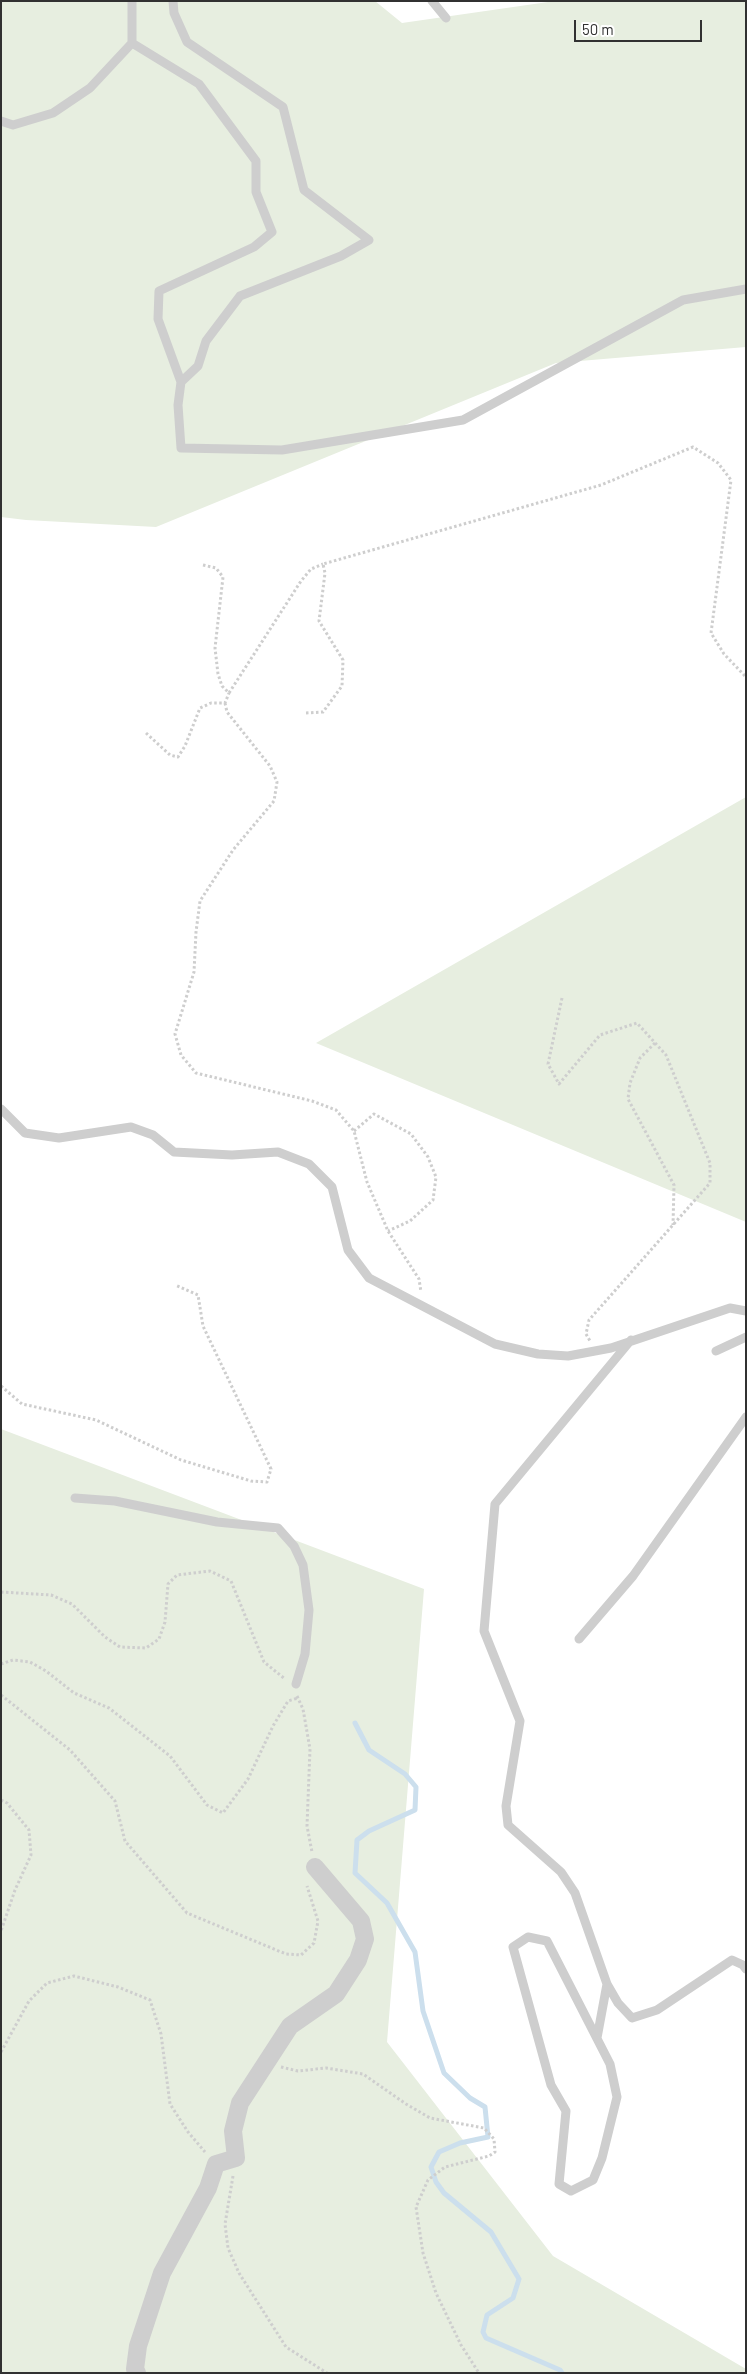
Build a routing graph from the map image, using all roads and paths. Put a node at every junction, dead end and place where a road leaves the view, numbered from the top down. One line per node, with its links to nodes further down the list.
1 (132, 1): 5 (lane)
2 (173, 1): 8 (lane)
3 (432, 1): 4 (lane)
4 (446, 18)
5 (132, 43): 6 (lane); 8 (lane)
6 (1, 121)
7 (746, 289): 8 (lane)
8 (181, 382)
9 (323, 564): 11 (path); 12 (path); 14 (path)
10 (203, 565): 12 (path)
11 (746, 677)
12 (228, 693): 13 (path)
13 (225, 703): 15 (path); 19 (path)
14 (306, 713)
15 (146, 733)
16 (562, 998): 17 (path)
17 (654, 1043): 20 (path); 20 (path)
18 (1, 1109): 23 (lane)
19 (354, 1131): 21 (path); 21 (path)
20 (673, 1226): 28 (path)
21 (388, 1231): 23 (path)
22 (175, 1285): 29 (path)
23 (423, 1307): 28 (lane)
24 (746, 1311): 26 (lane)
25 (746, 1337): 27 (lane)
26 (631, 1340): 28 (lane); 42 (lane)
27 (716, 1351)
28 (597, 1352)
29 (1, 1386)
30 (746, 1417): 33 (lane)
31 (75, 1498): 35 (lane)
32 (1, 1592): 35 (path)
33 (579, 1639)
34 (1, 1664): 37 (path)
35 (296, 1684): 37 (path)
36 (1, 1695): 39 (path)
37 (298, 1698): 39 (path)
38 (1, 1800): 40 (path)
39 (315, 1868): 45 (street)
40 (1, 1931)
41 (746, 1969): 42 (lane)
42 (608, 1984): 43 (lane)
43 (597, 2038): 43 (lane)
44 (1, 2052): 47 (path)
45 (266, 2064): 46 (street); 50 (path)
46 (236, 2158): 47 (street); 49 (path)
47 (216, 2164): 48 (street)
48 (136, 2373)
49 (327, 2373)
50 (479, 2373)

